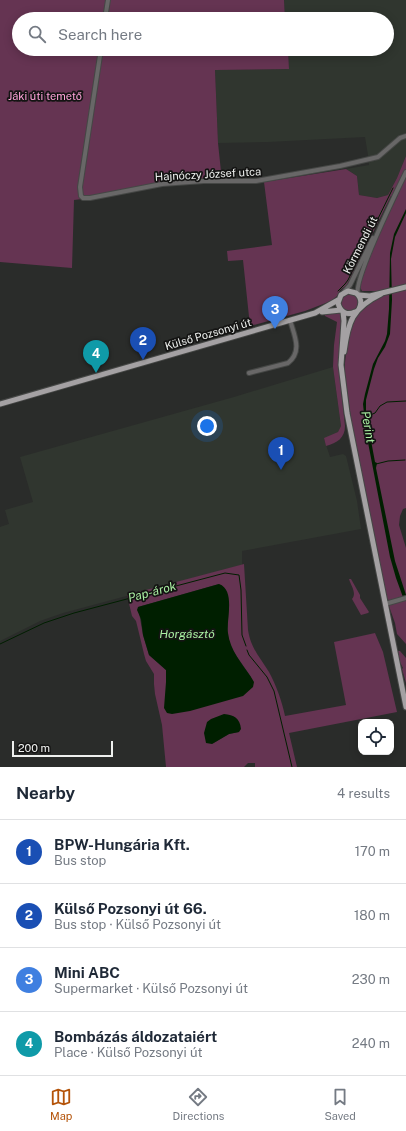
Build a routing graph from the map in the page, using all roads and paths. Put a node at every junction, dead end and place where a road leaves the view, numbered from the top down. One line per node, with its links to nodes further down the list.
1 (108, 0): 2 (street)
2 (106, 12)
3 (100, 56): 4 (street, Hajnóczy József utca)
4 (406, 136): 5 (street)
5 (406, 141)
6 (406, 172): 7 (street, Körmendi út)
7 (391, 204): 9 (street, Körmendi út); 11 (street, Körmendi út)
8 (405, 287): 10 (main road)
9 (344, 292): 11 (main road); 12 (main road)
10 (381, 294): 11 (main road); 14 (main road)
11 (358, 295): 14 (main road)
12 (338, 300): 13 (main road); 15 (main road)
13 (342, 311): 14 (main road); 15 (main road); 18 (main road)
14 (357, 311): 18 (main road)
15 (306, 316): 16 (main road, Külső Pozsonyi út)
16 (290, 320): 17 (street); 19 (main road, Külső Pozsonyi út)
17 (249, 373)
18 (343, 383): 21 (main road)
19 (0, 404)
20 (406, 598): 21 (street)
21 (385, 604): 22 (main road)
22 (406, 707)

